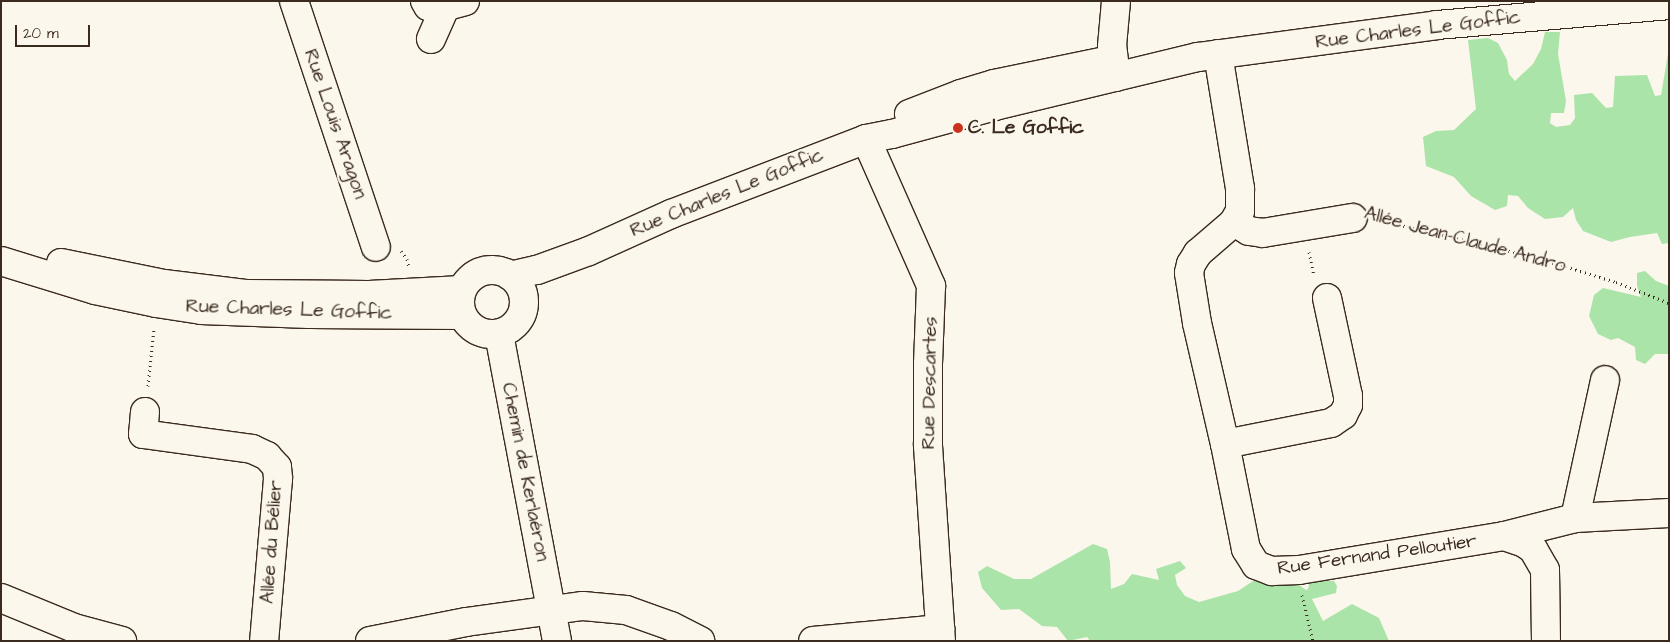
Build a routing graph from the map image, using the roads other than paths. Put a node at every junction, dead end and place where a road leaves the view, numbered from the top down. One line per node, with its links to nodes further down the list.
1 (294, 1): 11 (street, Rue Louis Aragon)
2 (1116, 1): 7 (street)
3 (445, 3): 5 (street)
4 (1669, 5): 6 (street, Rue Charles Le Goffic)
5 (431, 39)
6 (1208, 55): 7 (street, Rue Charles Le Goffic); 10 (street)
7 (1115, 68): 8 (street, Rue Charles Le Goffic)
8 (866, 138): 13 (street, Rue Charles Le Goffic); 28 (street, Rue Descartes)
9 (1353, 218): 10 (street, Allée Jean-Claude Andro)
10 (1234, 222): 22 (street, Rue Fernand Pelloutier)
11 (376, 247)
12 (1, 248): 17 (street, Rue Charles Le Goffic)
13 (589, 251): 15 (street, Rue Charles Le Goffic); 18 (street, Rue Charles Le Goffic)
14 (1, 261): 17 (street, Rue Charles Le Goffic)
15 (510, 276): 17 (street); 18 (street)
16 (1327, 298): 22 (street)
17 (462, 302): 19 (street)
18 (524, 307): 19 (street)
19 (499, 334): 27 (street, Chemin de Kerlaéron)
20 (1605, 380): 24 (street)
21 (145, 412): 30 (street, Allée du Bélier)
22 (1225, 444): 25 (street, Rue Fernand Pelloutier)
23 (1669, 513): 24 (street, Rue Fernand Pelloutier)
24 (1575, 518): 25 (street, Rue Fernand Pelloutier)
25 (1504, 536): 35 (street, Rue Fernand Pelloutier)
26 (1, 598): 29 (street)
27 (551, 610): 31 (street); 32 (street, Chemin de Kerlaéron); 33 (street)
28 (940, 635): 34 (street)
29 (122, 641)
30 (264, 641)
31 (370, 641)
32 (557, 641)
33 (700, 641)
34 (813, 641)
35 (1546, 641)

